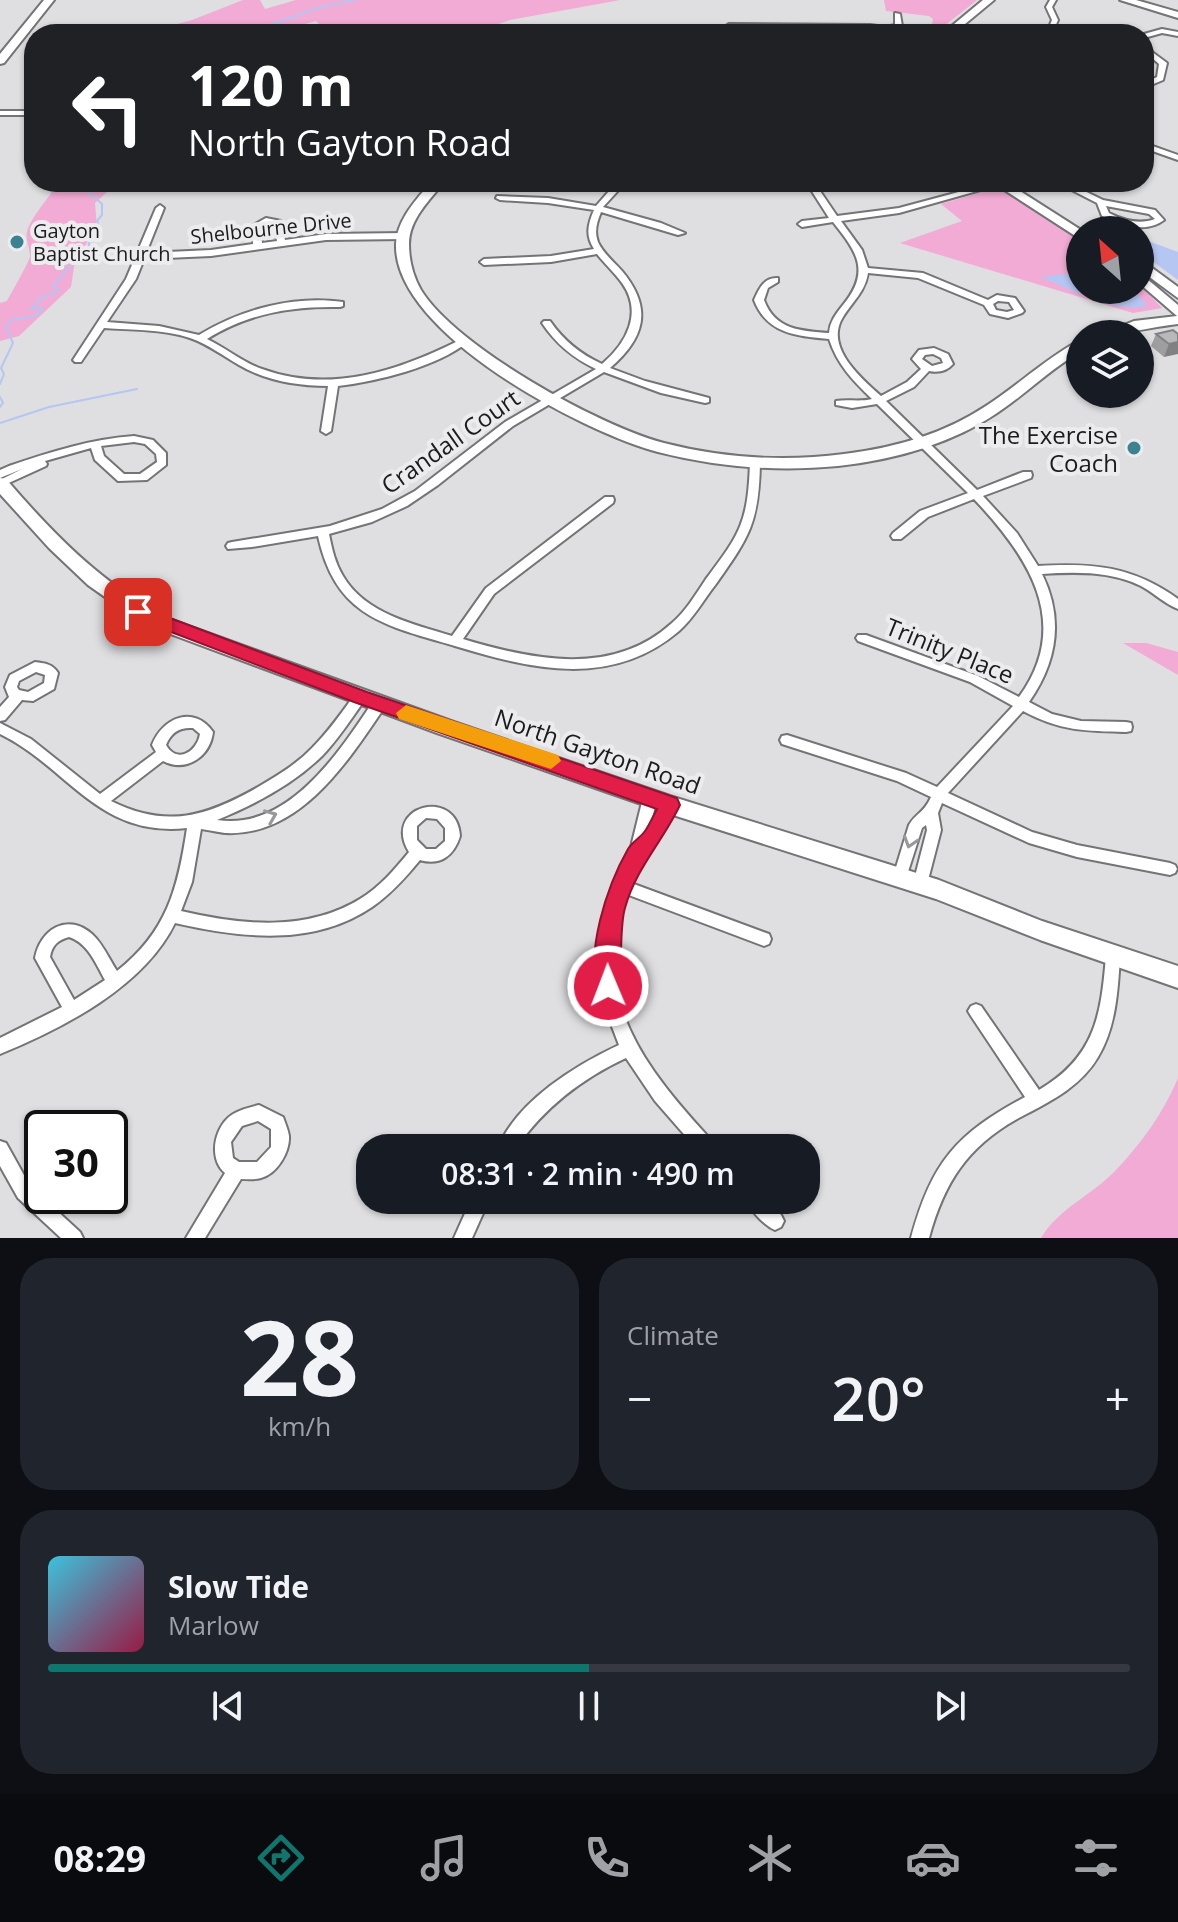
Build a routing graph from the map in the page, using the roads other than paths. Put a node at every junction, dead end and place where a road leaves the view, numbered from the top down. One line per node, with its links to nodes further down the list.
1 (49, 0): 9 (street)
2 (989, 0): 12 (street)
3 (1053, 0): 14 (street)
4 (1125, 0): 8 (street)
5 (1003, 1): 13 (street)
6 (727, 12): 10 (street)
7 (897, 14): 11 (street)
8 (1178, 15)
9 (29, 24)
10 (730, 24)
11 (899, 24)
12 (959, 24)
13 (975, 24)
14 (1053, 24)
15 (24, 31): 19 (street)
16 (1154, 33): 17 (street)
17 (1178, 34)
18 (1154, 56): 20 (street)
19 (1, 59)
20 (1154, 81)
21 (0, 113): 22 (street)
22 (24, 113)
23 (1154, 149): 24 (street)
24 (1178, 158)
25 (429, 192): 41 (street)
26 (612, 192): 34 (street)
27 (816, 192): 37 (street)
28 (965, 192): 37 (street)
29 (1016, 192): 39 (street)
30 (1032, 192): 36 (street)
31 (1080, 192): 33 (street)
32 (500, 198): 34 (street)
33 (1101, 202): 33 (street)
34 (597, 206): 40 (street); 44 (street)
35 (160, 208): 45 (street)
36 (1070, 216)
37 (833, 220): 38 (street); 47 (street)
38 (802, 224)
39 (1066, 226)
40 (681, 233)
41 (405, 236): 42 (street, Shelbourne Drive); 62 (street)
42 (281, 242): 43 (street, Shelbourne Drive); 43 (street)
43 (258, 246): 45 (street, Shelbourne Drive)
44 (597, 251): 46 (street); 65 (street, Crandall Court)
45 (141, 256): 59 (street)
46 (484, 262)
47 (864, 270): 52 (street); 60 (street)
48 (1154, 274): 51 (street)
49 (775, 280): 60 (street)
50 (1154, 290): 54 (street)
51 (1178, 294)
52 (988, 303)
53 (340, 304): 61 (street)
54 (1178, 312): 55 (street)
55 (1136, 320)
56 (1178, 320): 58 (street)
57 (547, 323): 65 (street)
58 (1154, 323)
59 (102, 325): 61 (street); 64 (street)
60 (833, 336): 68 (street)
61 (200, 339): 67 (street)
62 (463, 342): 67 (street); 69 (street)
63 (1066, 356): 73 (street)
64 (78, 360)
65 (604, 368): 69 (street, Crandall Court); 70 (street)
66 (927, 368): 68 (street)
67 (334, 383): 72 (street)
68 (879, 399): 71 (street); 73 (street)
69 (550, 400): 76 (street); 82 (street, Crandall Court)
70 (705, 400)
71 (840, 403)
72 (326, 431)
73 (923, 443): 76 (street); 80 (street)
74 (95, 445): 74 (street); 75 (street)
75 (70, 450): 77 (street); 79 (street)
76 (755, 462): 88 (street)
77 (0, 474)
78 (1027, 475): 80 (street)
79 (0, 484): 90 (street, North Gayton Road)
80 (975, 494): 83 (street); 85 (street)
81 (609, 500): 88 (street)
82 (323, 532): 84 (street, Crandall Court); 88 (street)
83 (897, 536)
84 (232, 546)
85 (1037, 570): 86 (street); 91 (street)
86 (1178, 605)
87 (862, 638): 91 (street, Trinity Place)
88 (455, 641)
89 (18, 696): 92 (street)
90 (370, 700): 98 (street, North Gayton Road); 102 (street); 102 (street, one-way to 90)
91 (1021, 703): 93 (street, Trinity Place); 97 (street)
92 (0, 716)
93 (1126, 727)
94 (0, 728): 99 (street)
95 (787, 740): 97 (street)
96 (162, 754): 99 (street)
97 (939, 794): 101 (street); 105 (street)
98 (650, 798): 100 (street, North Gayton Road); 104 (street)
99 (100, 802): 102 (street)
100 (670, 805): 104 (street); 106 (street, North Gayton Road)
101 (931, 813): 106 (street, one-way to 106); 107 (street)
102 (195, 822): 109 (street)
103 (418, 852): 109 (street)
104 (637, 852): 108 (street)
105 (1170, 869)
106 (900, 877): 107 (street, North Gayton Road)
107 (920, 884): 111 (street, North Gayton Road)
108 (621, 886): 110 (street); 117 (street)
109 (172, 916): 113 (street)
110 (764, 939)
111 (1113, 956): 112 (street, North Gayton Road); 118 (street)
112 (1178, 977)
113 (115, 983): 114 (street); 114 (street)
114 (72, 1011): 116 (street)
115 (976, 1011): 118 (street)
116 (0, 1046)
117 (628, 1049): 119 (street); 120 (street)
118 (1037, 1101): 130 (street)
119 (516, 1134)
120 (694, 1134)
121 (0, 1149): 122 (street)
122 (4, 1169): 127 (street)
123 (236, 1171): 128 (street)
124 (474, 1214): 129 (street)
125 (768, 1214): 126 (street)
126 (775, 1221)
127 (74, 1238)
128 (195, 1238)
129 (463, 1238)
130 (920, 1238)

